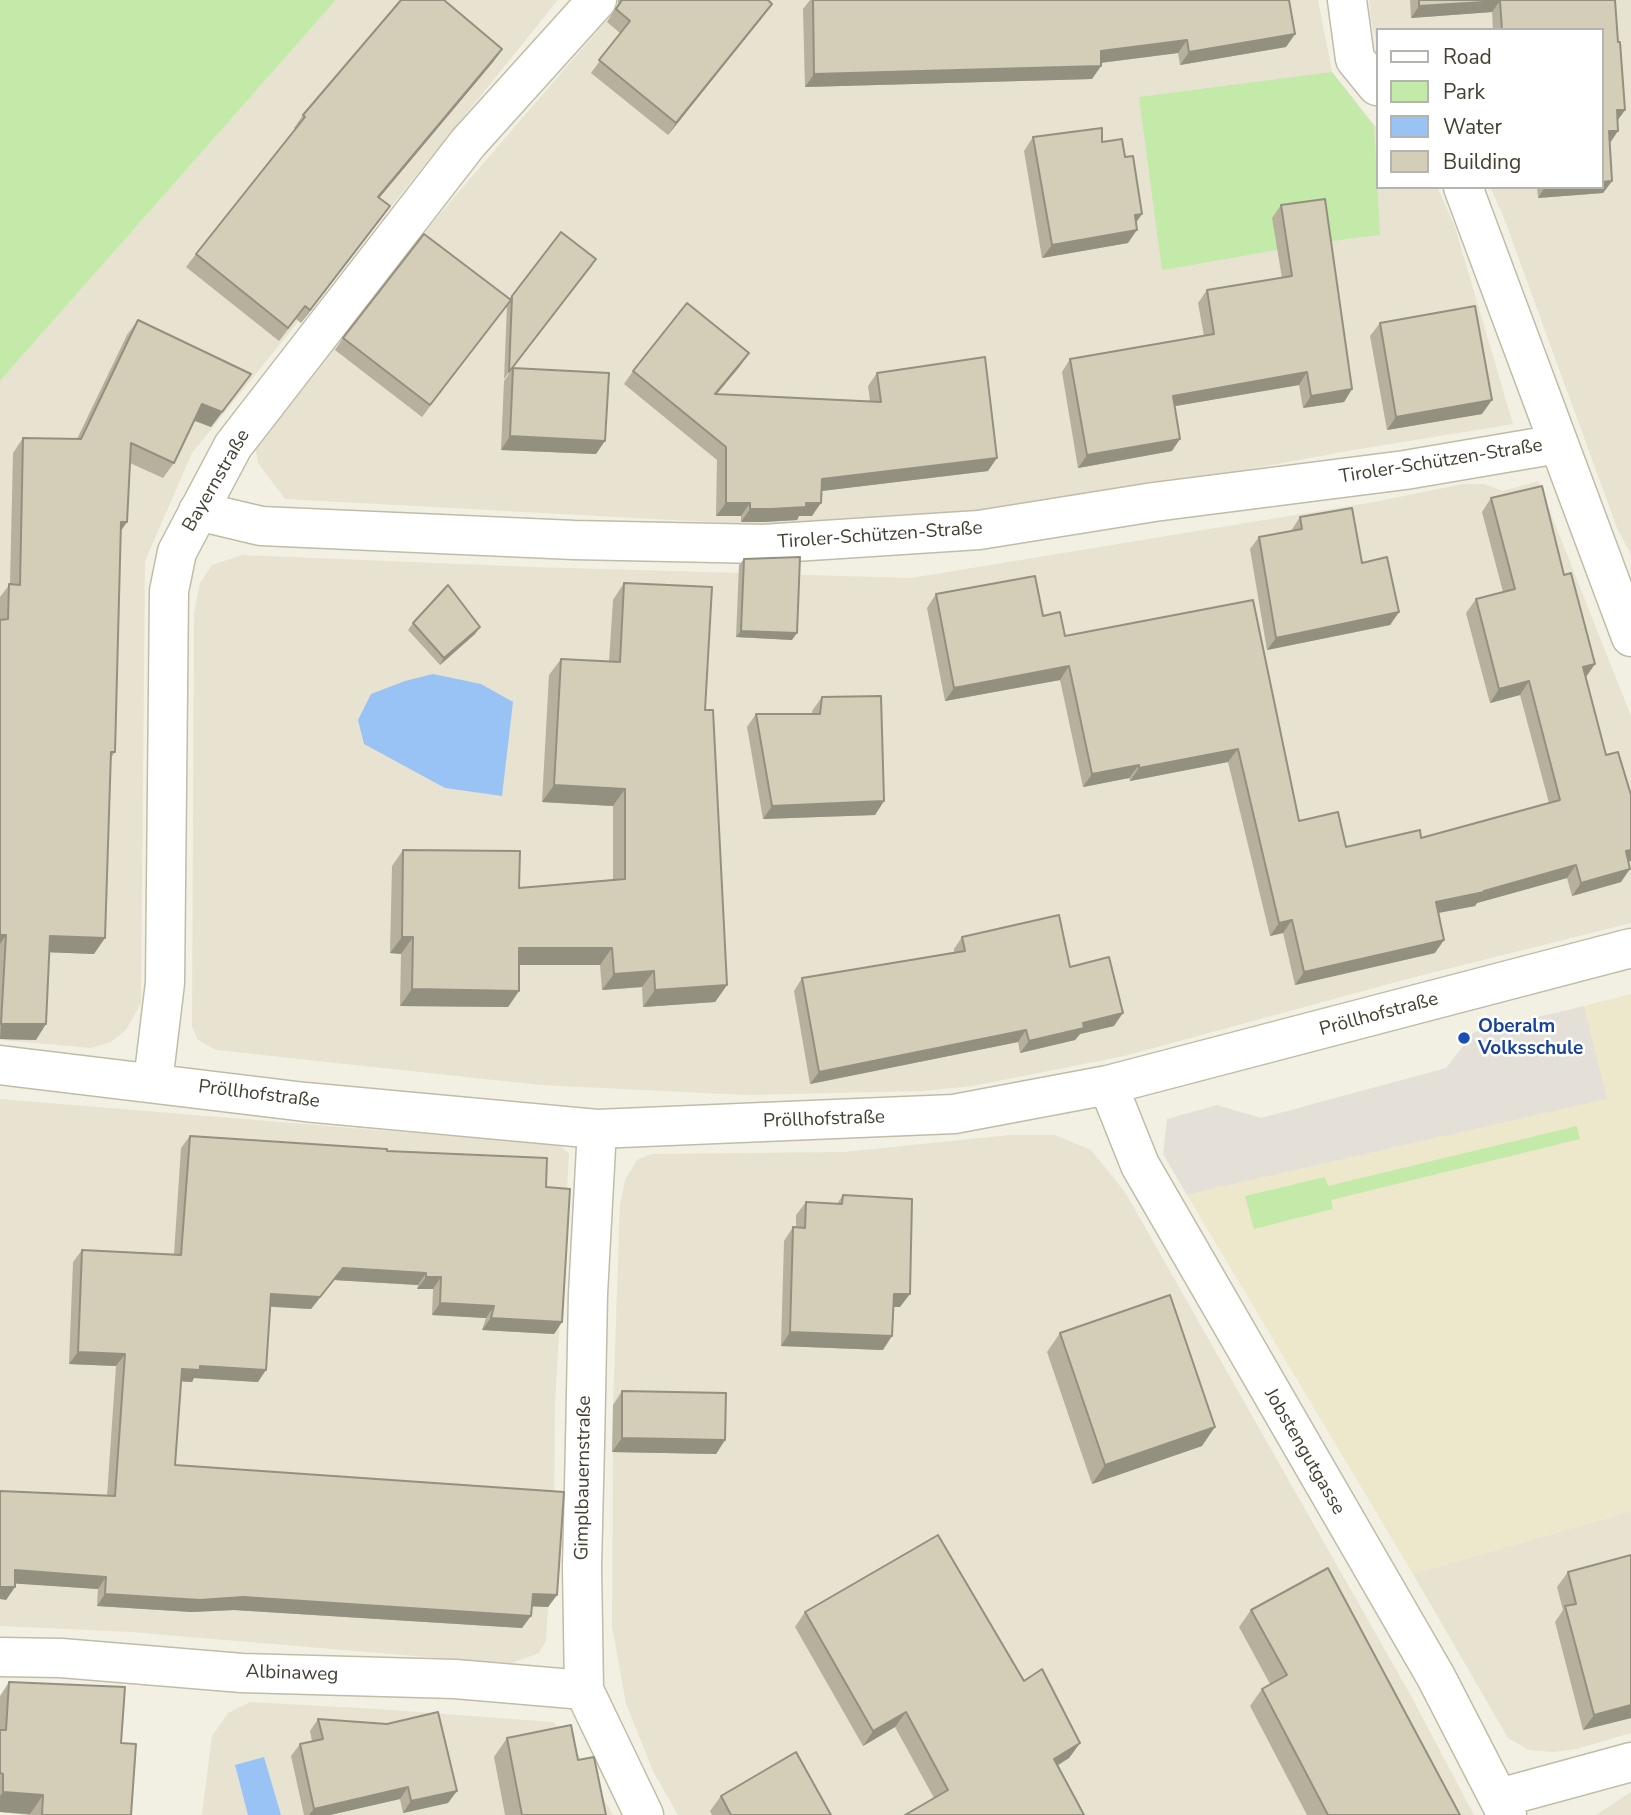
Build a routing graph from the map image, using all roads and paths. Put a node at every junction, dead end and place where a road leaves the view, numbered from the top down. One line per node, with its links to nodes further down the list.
1 (597, 0): 6 (street, Bayernstraße)
2 (1347, 0): 3 (street)
3 (1376, 85)
4 (1464, 189): 5 (street)
5 (1558, 444): 6 (street, Tiroler-Schützen-Straße); 7 (street)
6 (198, 511): 10 (street, Bayernstraße)
7 (1631, 638)
8 (1631, 948): 11 (street, Pröllhofstraße)
9 (0, 1065): 10 (street, Pröllhofstraße)
10 (153, 1082): 12 (street, Pröllhofstraße)
11 (1108, 1085): 12 (street, Pröllhofstraße); 16 (street, Jobstengutgasse)
12 (597, 1129): 14 (street, Gimplbauernstraße)
13 (0, 1657): 14 (street, Albinaweg)
14 (584, 1690): 17 (street, Gimplbauernstraße)
15 (1631, 1762): 16 (street)
16 (1503, 1807)
17 (643, 1815)

